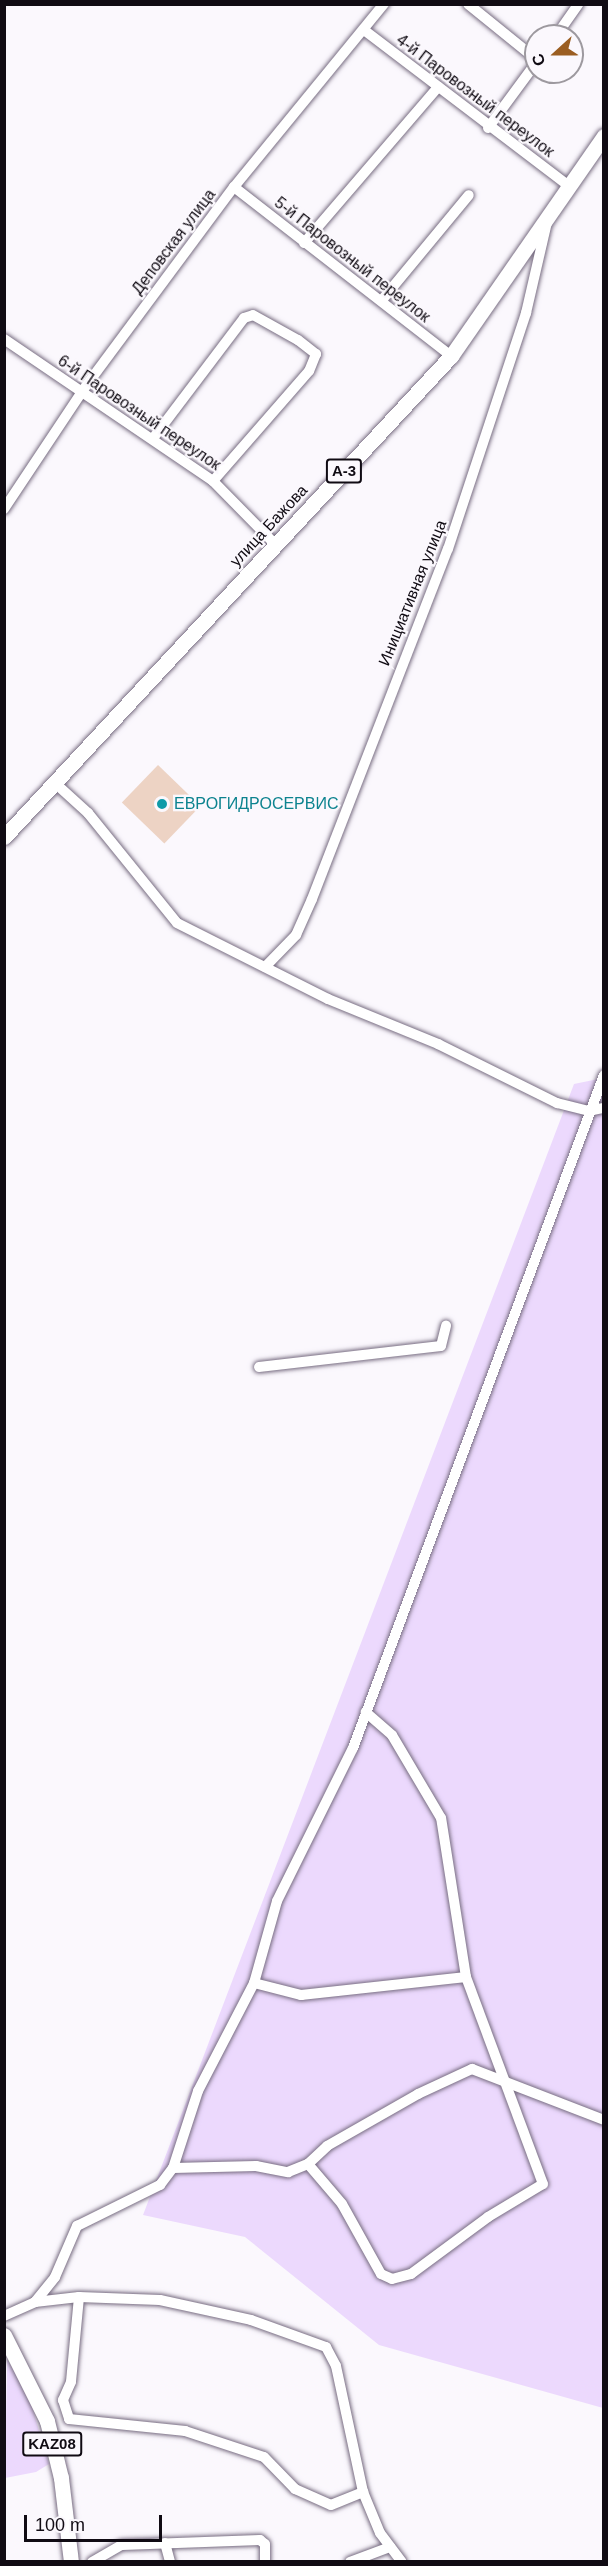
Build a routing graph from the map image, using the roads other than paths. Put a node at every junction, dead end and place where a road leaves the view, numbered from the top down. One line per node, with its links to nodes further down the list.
1 (384, 4): 5 (street, Деповская улица)
2 (468, 4): 6 (street)
3 (578, 4): 4 (street)
4 (564, 24)
5 (364, 30): 8 (street, 4-й Паровозный переулок); 12 (street, Деповская улица)
6 (524, 51)
7 (524, 78): 9 (street)
8 (438, 87): 9 (street, 4-й Паровозный переулок); 15 (street)
9 (488, 128): 11 (street, 4-й Паровозный переулок)
10 (603, 136): 11 (highway, улица Бажова / A-3)
11 (569, 186): 14 (highway, улица Бажова / A-3)
12 (234, 187): 15 (street, 5-й Паровозный переулок); 19 (street, Деповская улица)
13 (469, 195): 16 (street)
14 (549, 213): 18 (highway, улица Бажова / A-3); 26 (street, Инициативная улица)
15 (304, 243): 16 (street, 5-й Паровозный переулок)
16 (382, 300): 18 (street, 5-й Паровозный переулок)
17 (4, 339): 19 (street, 6-й Паровозный переулок)
18 (451, 356): 23 (highway, улица Бажова / A-3)
19 (83, 390): 20 (street, 6-й Паровозный переулок); 22 (street, Деповская улица)
20 (154, 437): 21 (street, 6-й Паровозный переулок); 21 (street)
21 (213, 481): 23 (street, 6-й Паровозный переулок)
22 (4, 509)
23 (276, 545): 24 (highway, улица Бажова / A-3)
24 (55, 783): 25 (highway, улица Бажова); 26 (street)
25 (4, 837)
26 (266, 967): 29 (street)
27 (603, 1076): 29 (street)
28 (603, 1108): 29 (street)
29 (588, 1111): 32 (street)
30 (446, 1326): 31 (street)
31 (259, 1367)
32 (366, 1712): 33 (street); 34 (street)
33 (466, 1977): 34 (street); 35 (street)
34 (254, 1983): 38 (street)
35 (508, 2080): 36 (street); 37 (street); 37 (street)
36 (603, 2120)
37 (308, 2164): 38 (street)
38 (173, 2168): 40 (street)
39 (79, 2296): 40 (street); 43 (street); 43 (street)
40 (35, 2302): 41 (street)
41 (4, 2316)
42 (4, 2335): 46 (highway, KAZ08)
43 (363, 2492): 45 (street)
44 (165, 2543): 47 (street); 48 (street); 49 (street)
45 (390, 2547): 50 (street); 51 (street)
46 (71, 2562)
47 (92, 2562)
48 (170, 2562)
49 (265, 2562)
50 (350, 2562)
51 (402, 2562)

